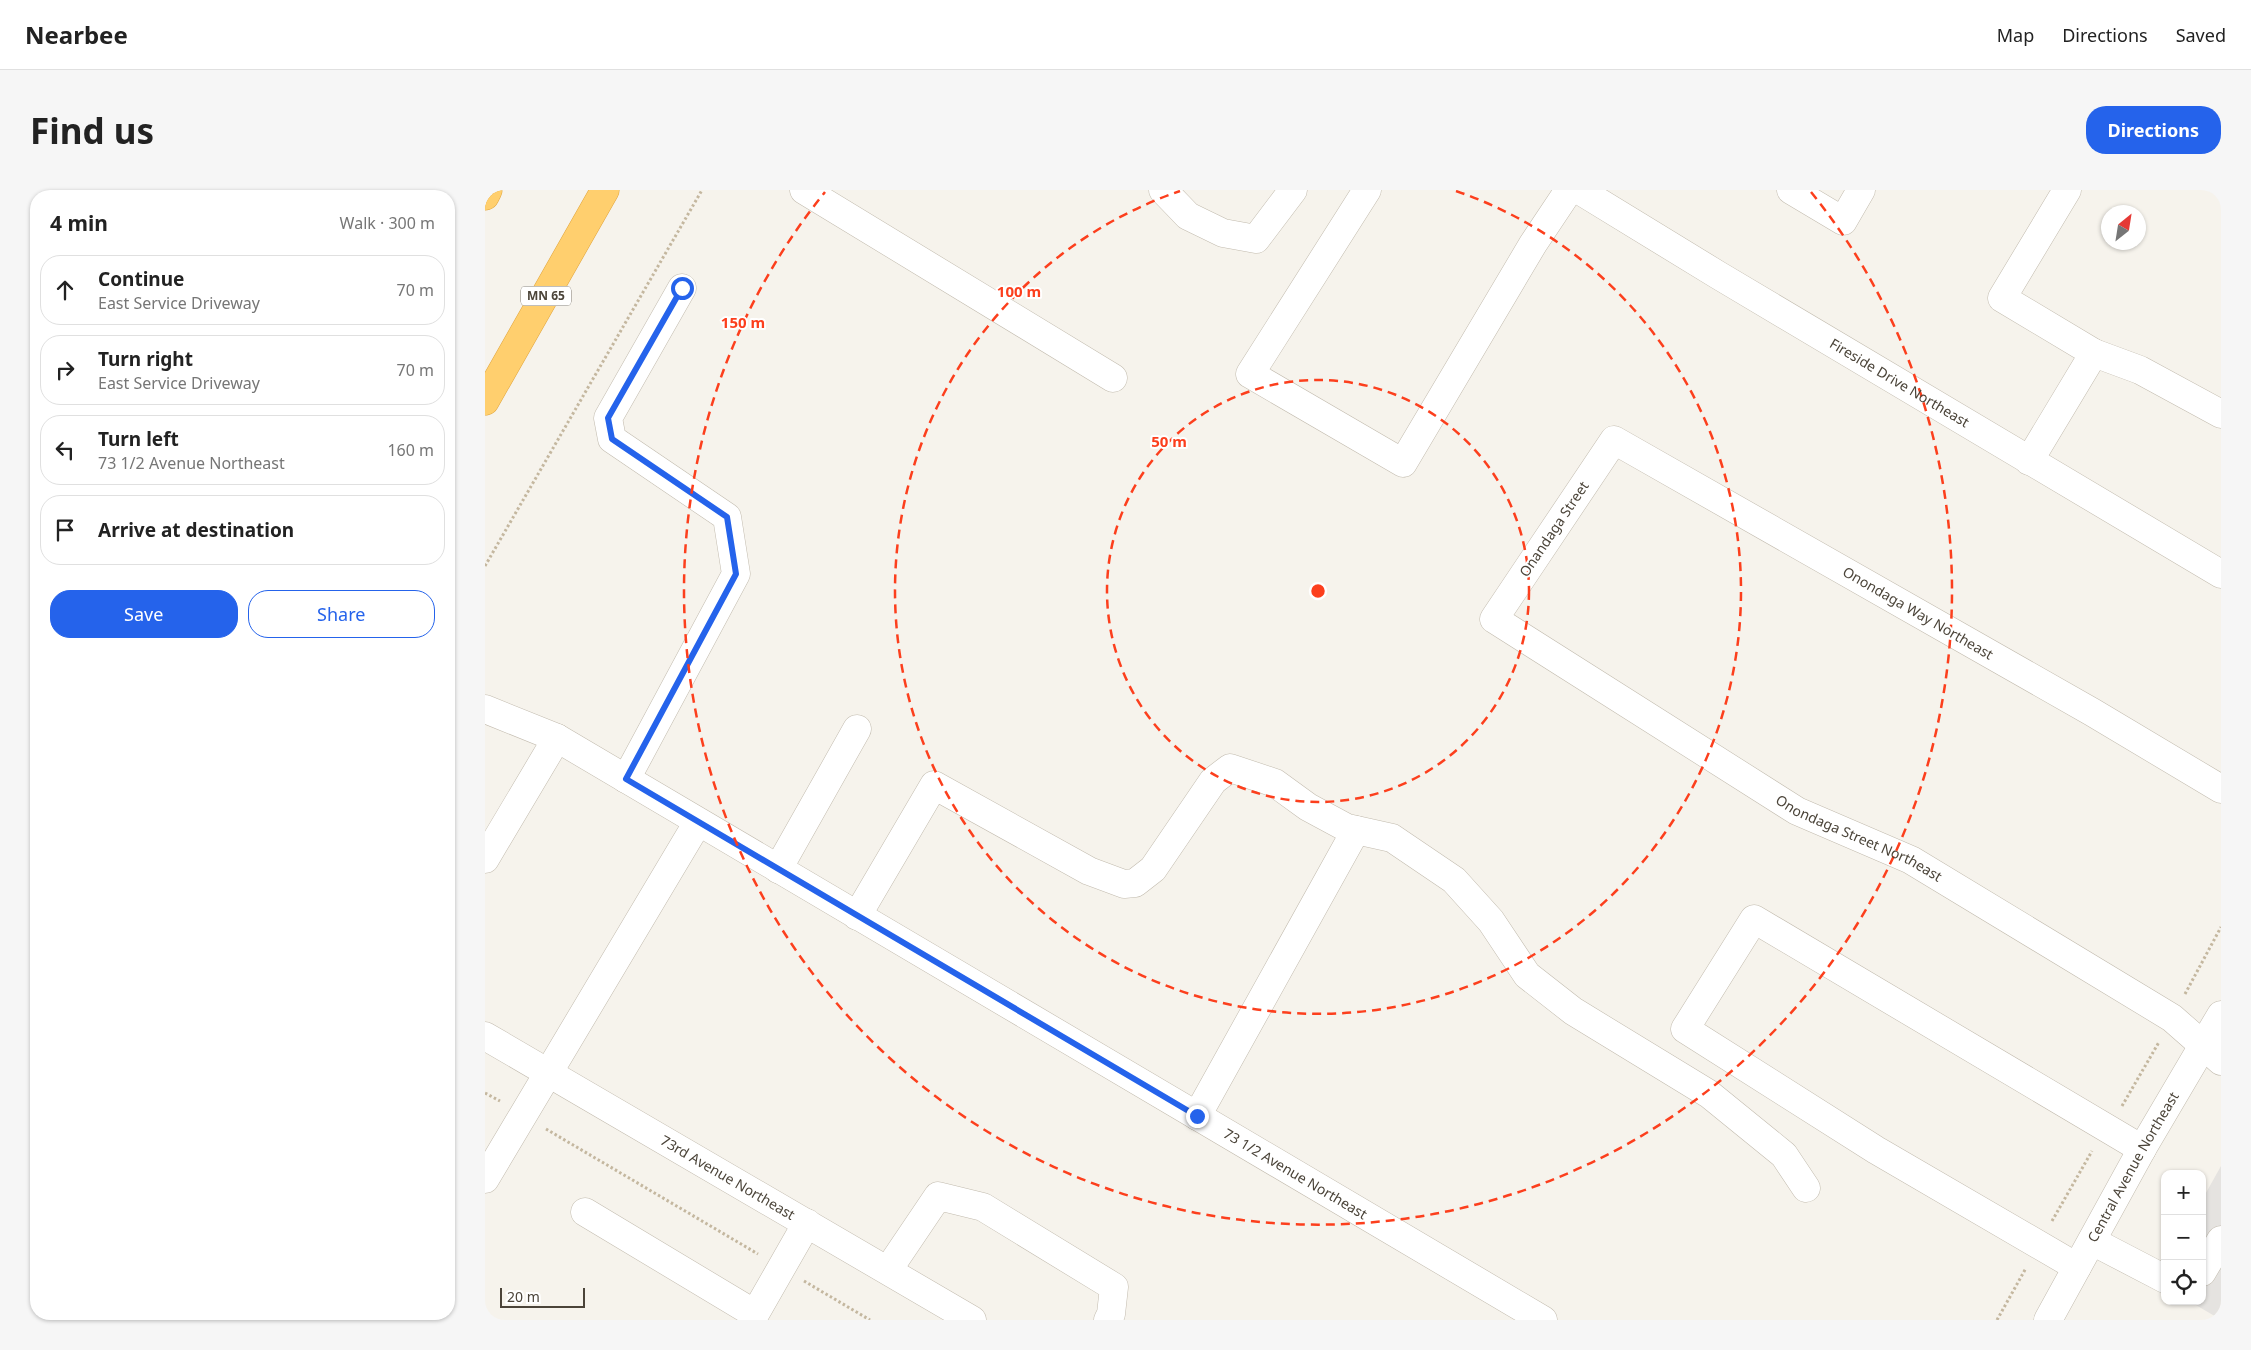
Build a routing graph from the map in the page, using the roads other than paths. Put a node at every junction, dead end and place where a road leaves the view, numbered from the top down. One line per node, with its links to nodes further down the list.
1 (488, 190): 12 (highway)
2 (605, 190): 16 (highway, MN 65)
3 (804, 190): 15 (street)
4 (1163, 190): 5 (street)
5 (1293, 190)
6 (1367, 190): 7 (street)
7 (1569, 190)
8 (1579, 190): 19 (street, Fireside Drive Northeast)
9 (1791, 190): 10 (street)
10 (1861, 190)
11 (2067, 190): 14 (street)
12 (485, 196)
13 (682, 288): 25 (street)
14 (2094, 353): 17 (street); 19 (street)
15 (1113, 378)
16 (485, 401)
17 (2221, 414)
18 (1614, 440): 21 (street, Onandaga Street); 26 (street, Onondaga Way Northeast)
19 (2029, 461): 20 (street, Fireside Drive Northeast)
20 (2221, 574)
21 (1494, 619): 34 (street, Onondaga Street Northeast)
22 (485, 709): 24 (street, 73 1/2 Avenue Northeast)
23 (857, 729): 30 (street)
24 (557, 738): 25 (street, 73 1/2 Avenue Northeast); 29 (street)
25 (626, 779): 27 (street, 73 1/2 Avenue Northeast)
26 (2221, 789)
27 (698, 822): 30 (street, 73 1/2 Avenue Northeast); 35 (street)
28 (1356, 830): 31 (street); 36 (street); 39 (street)
29 (485, 859)
30 (778, 869): 31 (street, 73 1/2 Avenue Northeast)
31 (857, 916): 36 (street, 73 1/2 Avenue Northeast)
32 (2221, 1015): 34 (street, Central Avenue Northeast)
33 (485, 1036): 35 (street, 73rd Avenue Northeast)
34 (2212, 1053): 37 (street, Central Avenue Northeast)
35 (549, 1072): 38 (street); 41 (street, 73rd Avenue Northeast)
36 (1197, 1116): 50 (street, 73 1/2 Avenue Northeast)
37 (2142, 1149): 43 (street, Central Avenue Northeast); 45 (street)
38 (485, 1178)
39 (1805, 1188)
40 (585, 1212): 41 (street)
41 (807, 1223): 46 (street, 73rd Avenue Northeast)
42 (2221, 1240): 44 (street)
43 (2091, 1241): 45 (street, Central Avenue Northeast); 47 (street)
44 (2206, 1265)
45 (2077, 1267): 51 (street, Central Avenue Northeast)
46 (889, 1270): 48 (street, 73rd Avenue Northeast); 49 (street)
47 (2161, 1276)
48 (972, 1320)
49 (1108, 1320)
50 (1543, 1320)
51 (2048, 1320)

